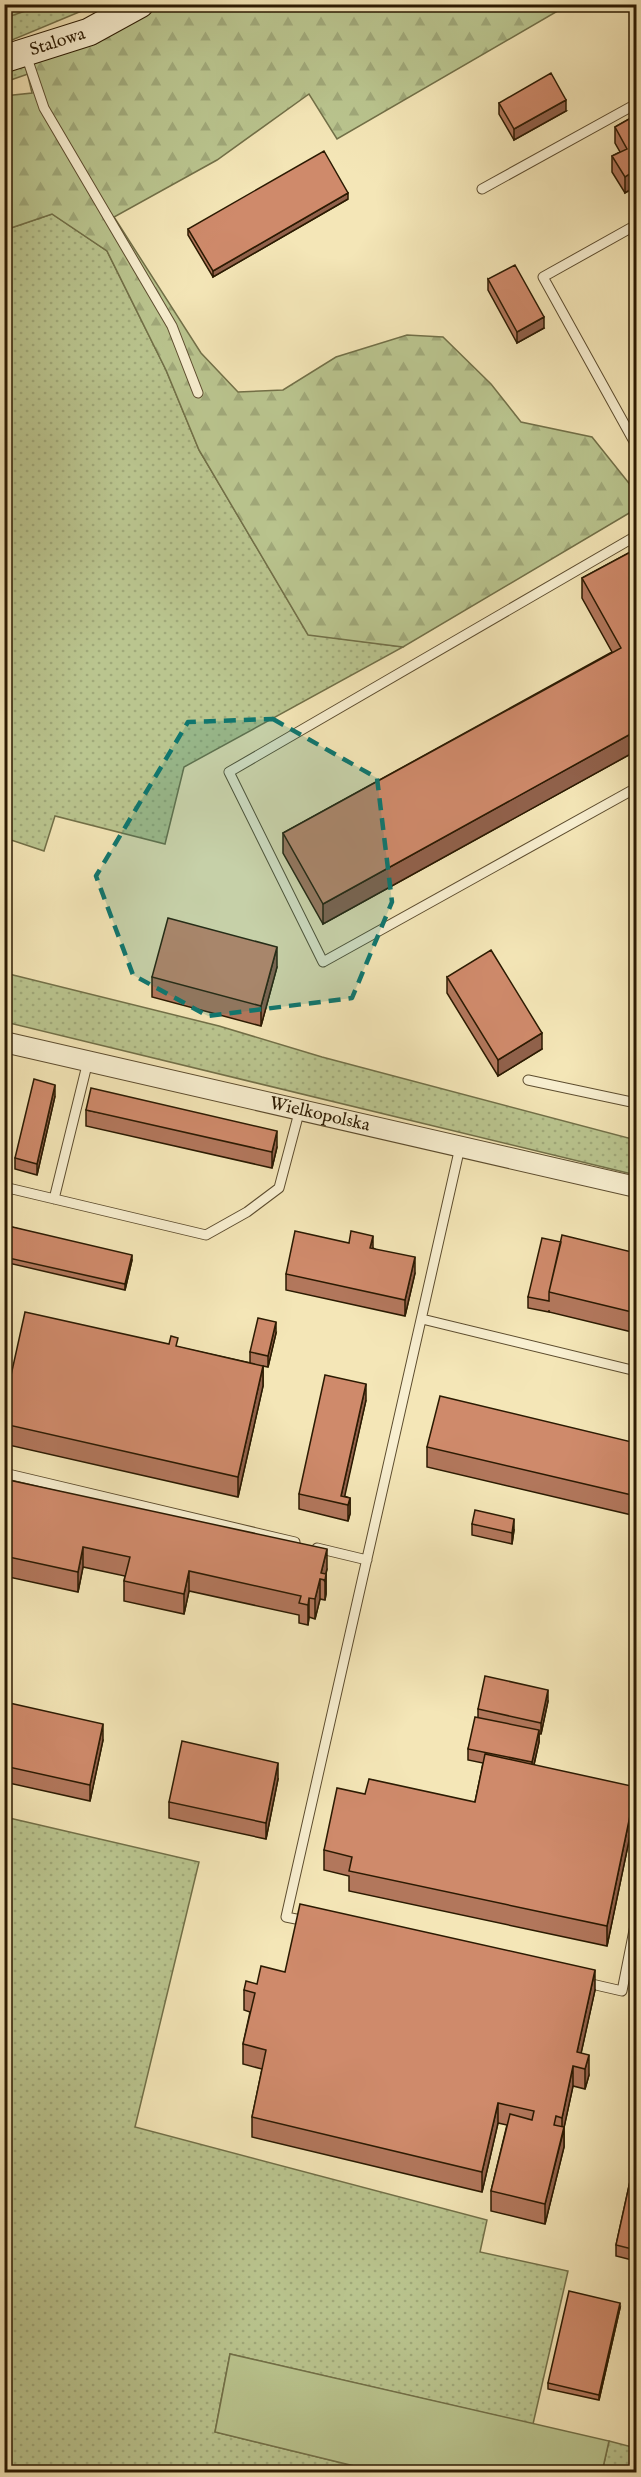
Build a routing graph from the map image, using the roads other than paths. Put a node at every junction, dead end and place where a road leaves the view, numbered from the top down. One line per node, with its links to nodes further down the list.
1 (140, 4): 2 (street, Stalowa)
2 (15, 56): 6 (lane)
3 (636, 104): 4 (lane)
4 (482, 189)
5 (636, 225): 7 (lane)
6 (198, 393)
7 (636, 445)
8 (636, 536): 9 (lane)
9 (636, 788)
10 (4, 1042): 11 (street, Wielkopolska)
11 (88, 1061): 14 (street, Wielkopolska); 18 (lane)
12 (528, 1080): 13 (lane)
13 (636, 1103)
14 (300, 1109): 15 (street, Wielkopolska); 18 (lane)
15 (460, 1147): 17 (street, Wielkopolska); 19 (lane)
16 (4, 1187): 18 (lane)
17 (636, 1187)
18 (54, 1199)
19 (422, 1319): 20 (lane); 22 (lane)
20 (636, 1371)
21 (4, 1473): 22 (lane)
22 (367, 1560): 24 (lane)
23 (636, 1920): 25 (lane)
24 (321, 1924)
25 (575, 1980)

